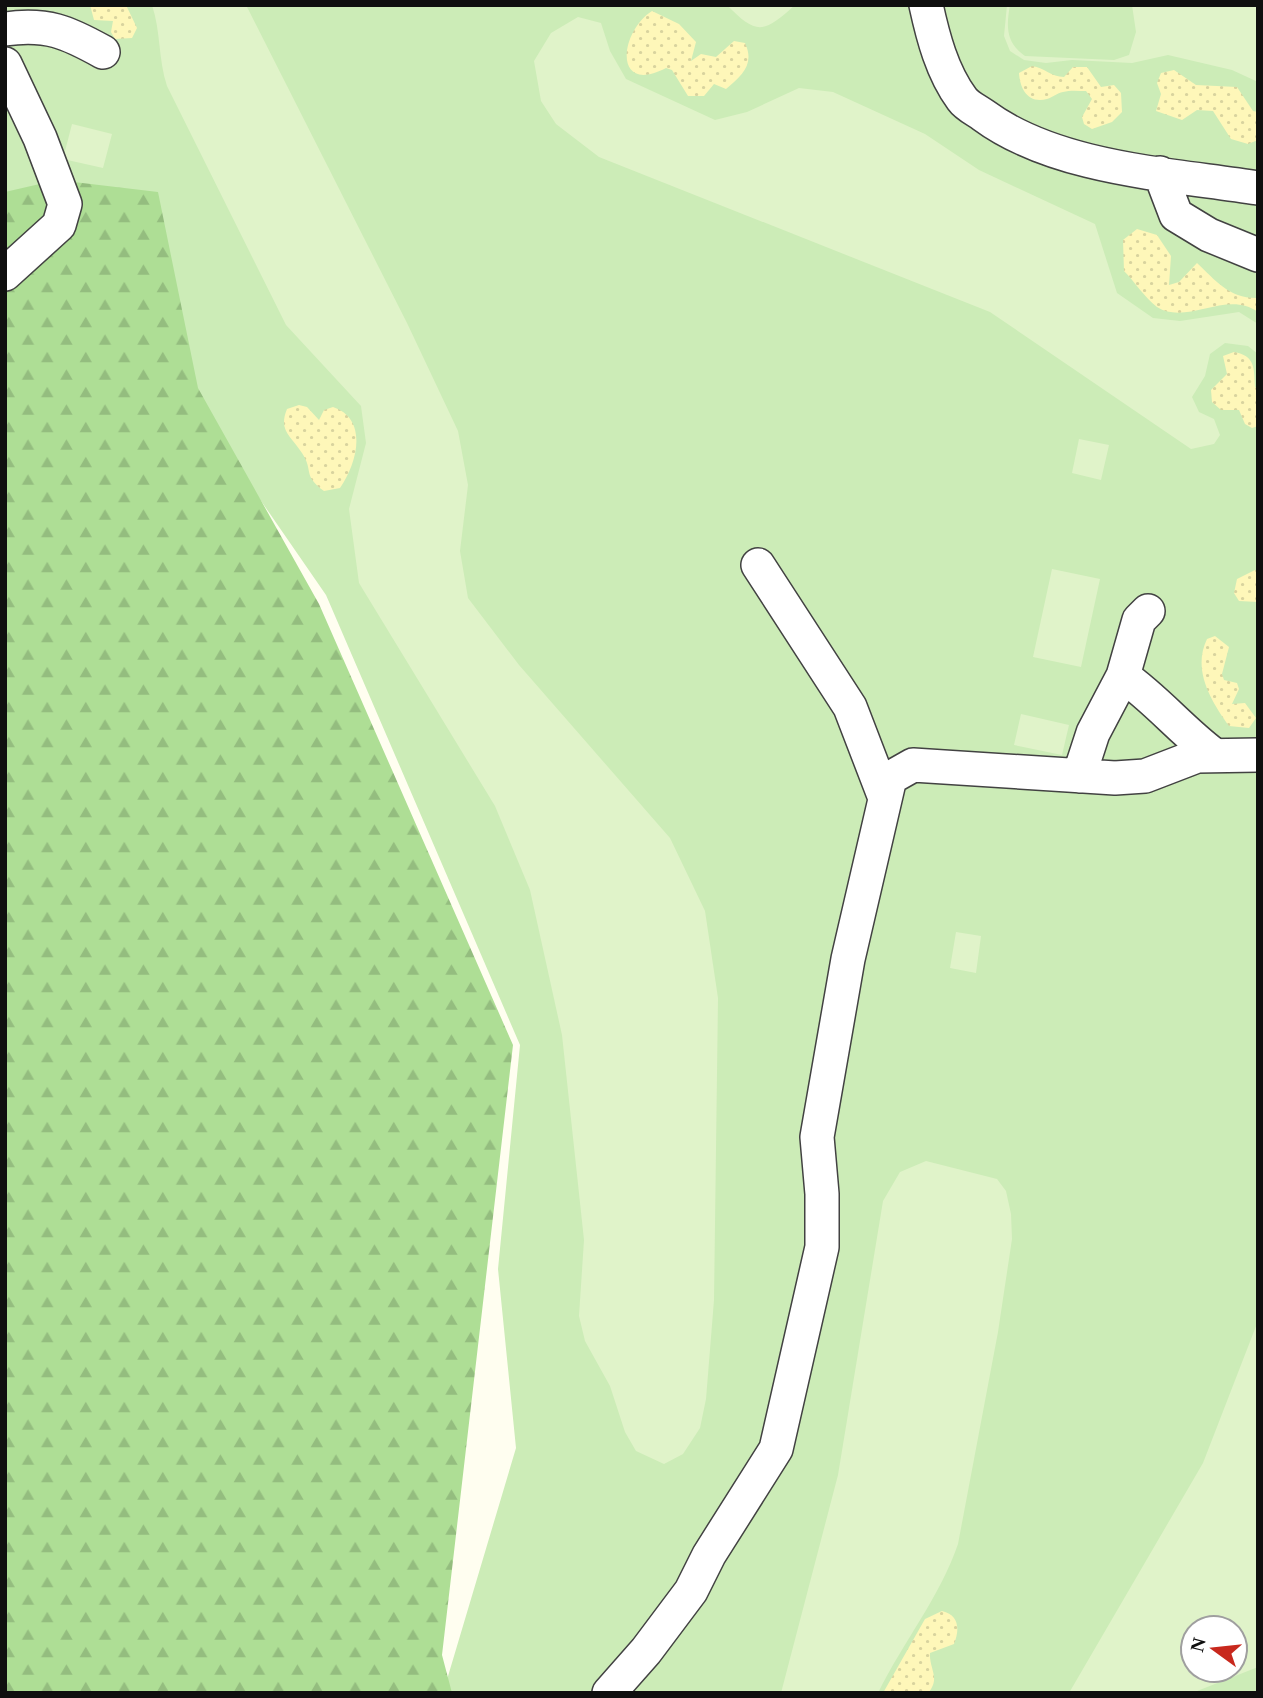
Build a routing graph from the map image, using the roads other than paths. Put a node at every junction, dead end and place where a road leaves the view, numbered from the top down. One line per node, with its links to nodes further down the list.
1 (926, 5): 5 (lane)
2 (5, 29): 3 (lane)
3 (103, 52)
4 (5, 64): 8 (lane)
5 (1160, 173): 6 (lane); 7 (lane)
6 (1258, 188)
7 (1258, 255)
8 (5, 274)
9 (758, 565): 15 (lane)
10 (1148, 611): 11 (lane)
11 (1122, 676): 12 (lane); 14 (lane)
12 (1213, 754): 13 (lane); 14 (lane)
13 (1258, 755)
14 (1079, 776): 15 (lane)
15 (885, 798): 16 (lane)
16 (609, 1693)

